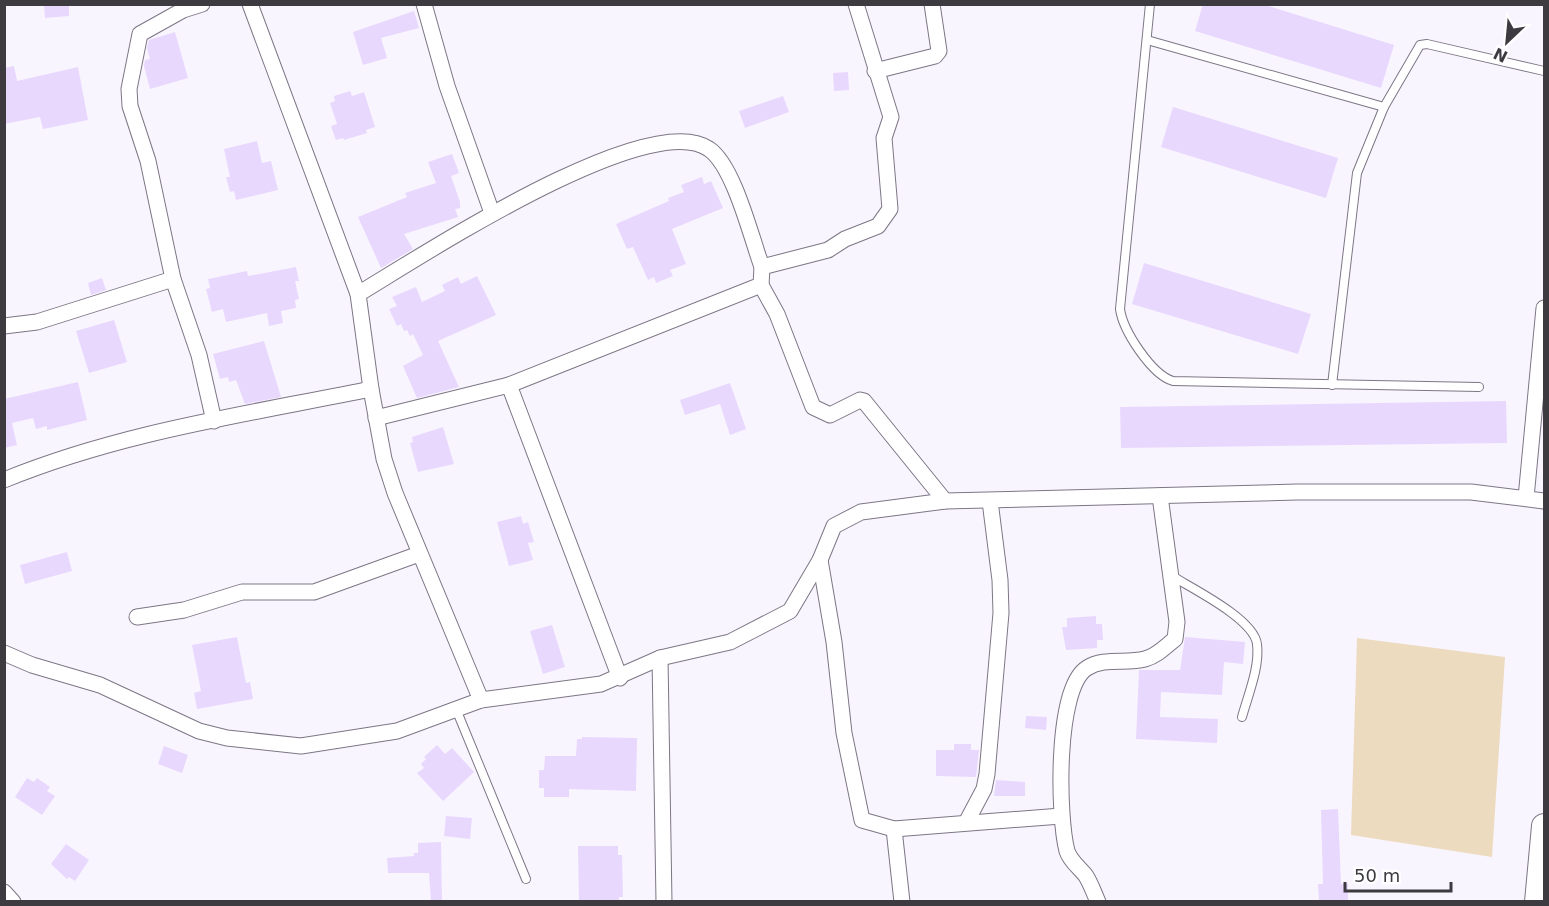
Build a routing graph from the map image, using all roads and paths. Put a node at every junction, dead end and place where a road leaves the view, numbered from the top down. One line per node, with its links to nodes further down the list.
1 (202, 4): 13 (street)
2 (250, 4): 15 (street)
3 (424, 4): 11 (street)
4 (856, 4): 8 (street)
5 (932, 4): 8 (street)
6 (1150, 4): 7 (lane)
7 (1147, 40): 10 (lane); 19 (lane)
8 (875, 71): 12 (street)
9 (1545, 71): 10 (lane)
10 (1384, 108): 19 (lane)
11 (492, 213): 12 (street); 15 (street)
12 (762, 267): 14 (street)
13 (173, 279): 17 (street); 23 (street)
14 (761, 285): 18 (street); 27 (street)
15 (358, 294): 21 (street)
16 (1545, 308): 26 (street)
17 (4, 326)
18 (509, 385): 22 (street); 36 (street)
19 (1332, 385): 20 (lane)
20 (1479, 387)
21 (370, 389): 22 (street); 23 (street)
22 (376, 418): 30 (street)
23 (214, 421): 24 (street)
24 (4, 480)
25 (1160, 496): 26 (street); 28 (street); 32 (street)
26 (1526, 498): 29 (street)
27 (945, 501): 28 (street); 31 (street)
28 (990, 501): 41 (street)
29 (1545, 501)
30 (419, 554): 33 (street); 37 (street)
31 (820, 560): 35 (street); 43 (street)
32 (1172, 576): 39 (lane); 40 (street)
33 (137, 617)
34 (4, 653): 38 (street)
35 (660, 658): 36 (street); 47 (street)
36 (621, 678): 37 (street)
37 (481, 700): 38 (street)
38 (456, 709): 44 (lane)
39 (1242, 717)
40 (1061, 816): 41 (street); 49 (street)
41 (967, 821): 43 (street)
42 (1545, 826): 50 (main road)
43 (894, 829): 48 (street)
44 (526, 879)
45 (4, 892): 46 (street)
46 (13, 902)
47 (664, 902)
48 (902, 902)
49 (1098, 902)
50 (1537, 902)

